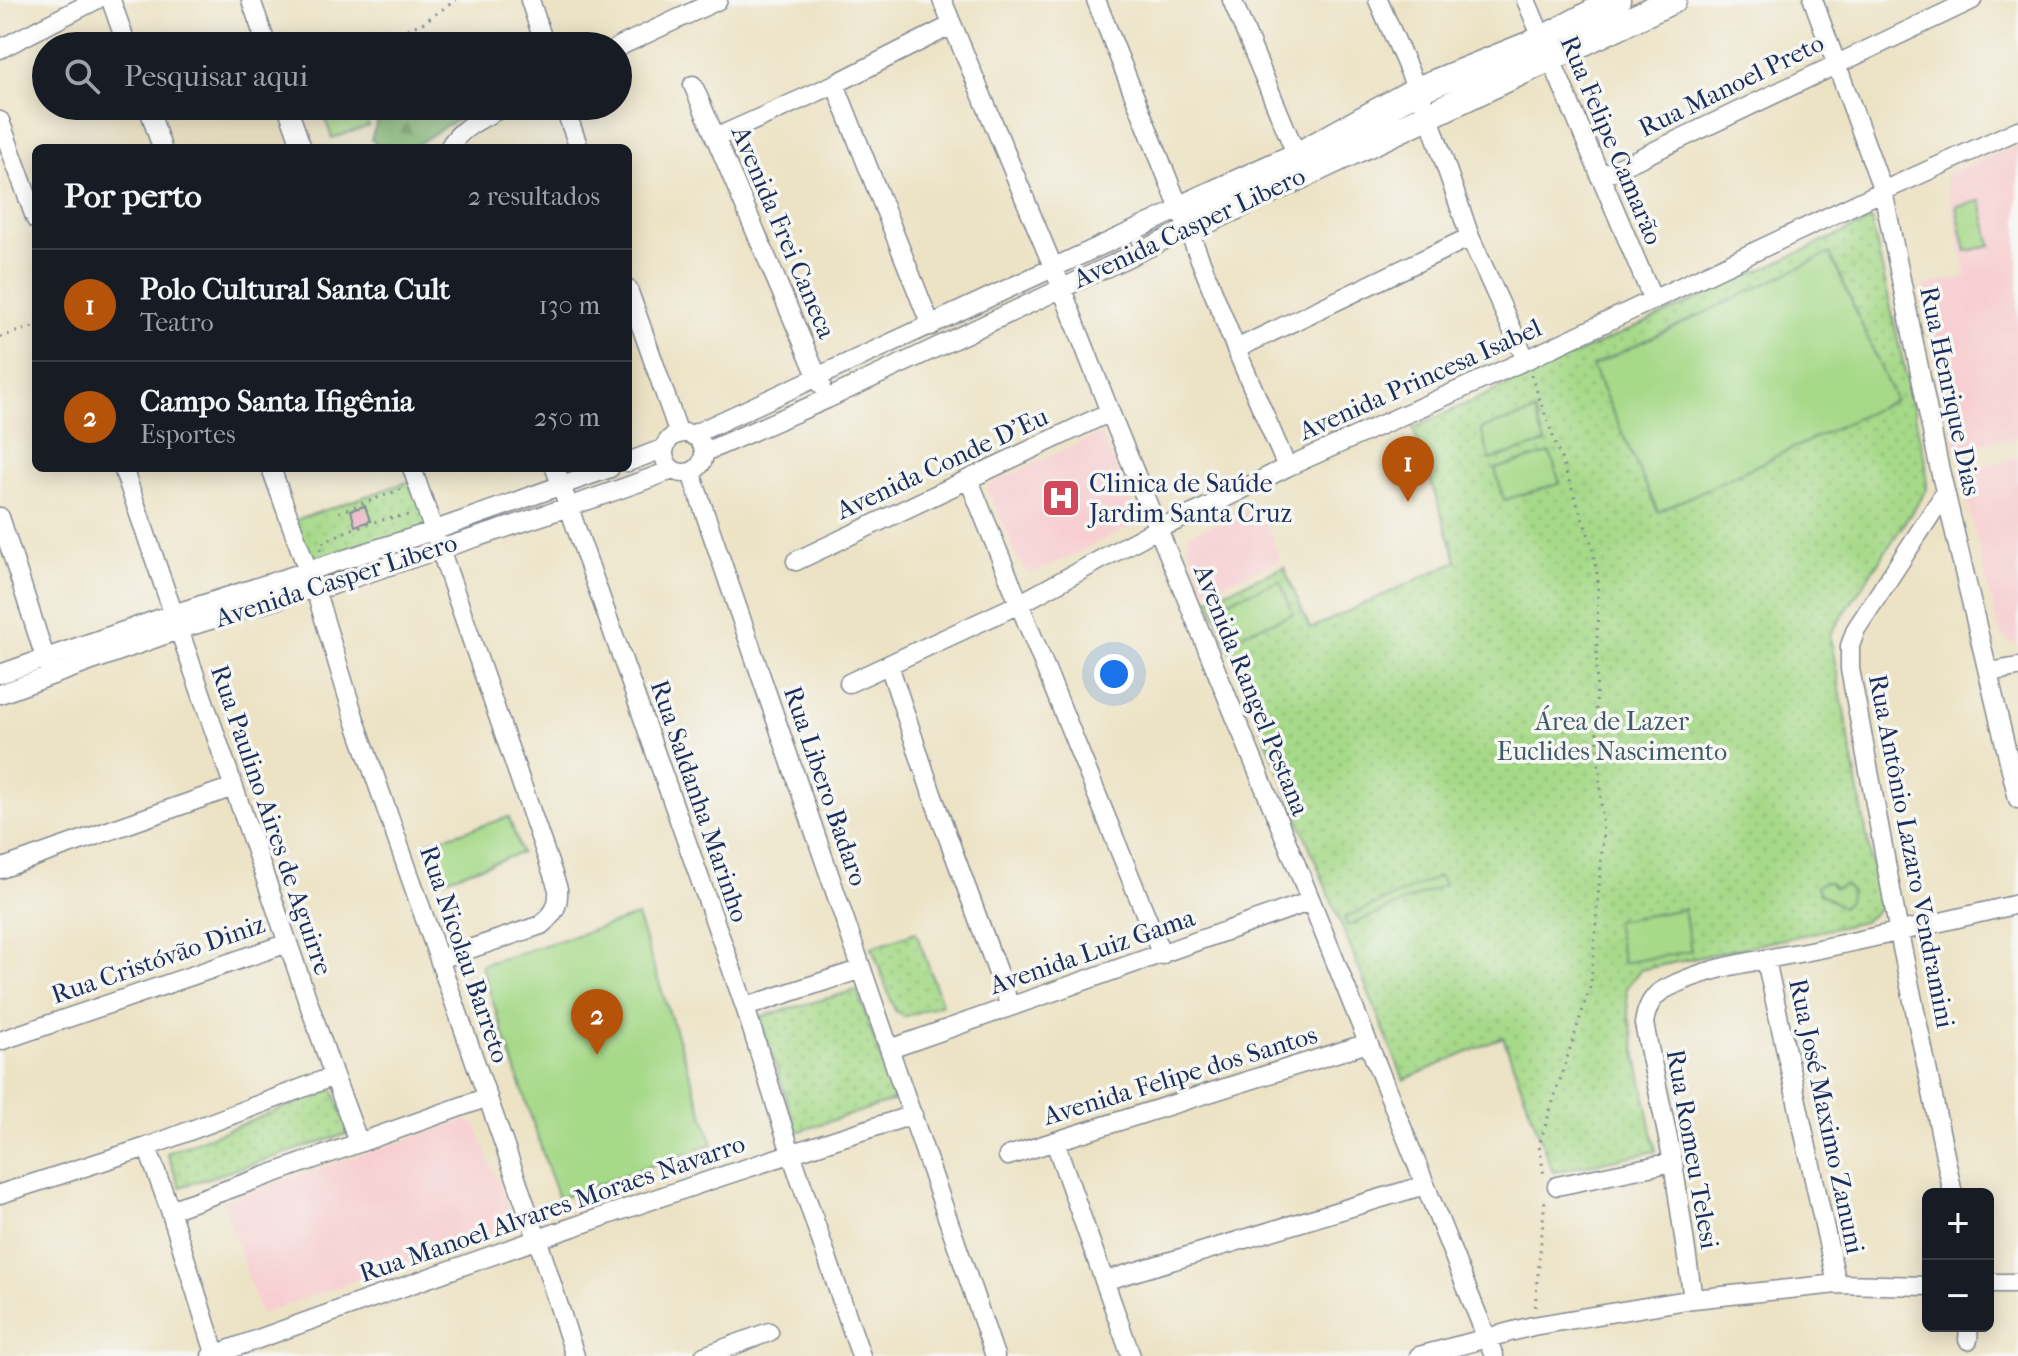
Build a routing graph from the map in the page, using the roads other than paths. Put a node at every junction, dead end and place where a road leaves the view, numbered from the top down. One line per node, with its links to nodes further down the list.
1 (111, 0): 16 (street)
2 (251, 0): 17 (street)
3 (530, 0): 18 (street)
4 (718, 0): 19 (street)
5 (942, 0): 15 (street, Avenida Rangel Pestana)
6 (1096, 0): 41 (street)
7 (1232, 0): 37 (street)
8 (1378, 0): 25 (street)
9 (1526, 0): 21 (street, Rua Felipe Camarão)
10 (1617, 0): 21 (street, Avenida Casper Libero)
11 (1673, 0): 21 (street, Avenida Casper Libero)
12 (1813, 0): 22 (street, Rua Henrique Dias)
13 (1972, 0): 22 (street, Rua Manoel Preto)
14 (88, 2): 20 (street)
15 (952, 25): 23 (street); 43 (street, Avenida Rangel Pestana)
16 (122, 32)
17 (262, 32)
18 (540, 32)
19 (632, 40)
20 (0, 49)
21 (1545, 50): 25 (street, Avenida Casper Libero); 38 (street, Rua Felipe Camarão)
22 (1836, 63): 38 (street, Rua Manoel Preto); 39 (street, Rua Henrique Dias)
23 (835, 84): 32 (street); 47 (street)
24 (693, 85): 32 (street, Avenida Frei Caneca)
25 (1423, 102): 37 (street, Avenida Casper Libero); 41 (street, Avenida Casper Libero); 42 (street)
26 (153, 120): 33 (street)
27 (292, 120): 34 (street)
28 (481, 120): 35 (street)
29 (569, 120): 36 (street)
30 (0, 121): 40 (street)
31 (2018, 130): 39 (street, Avenida Princesa Isabel)
32 (715, 138): 50 (street, Avenida Frei Caneca)
33 (161, 144)
34 (301, 144)
35 (453, 144)
36 (578, 144)
37 (1297, 156): 41 (street, Avenida Casper Libero)
38 (1600, 177): 46 (street, Rua Felipe Camarão)
39 (1883, 191): 46 (street, Avenida Princesa Isabel); 66 (street, Rua Henrique Dias)
40 (32, 209)
41 (1184, 219): 43 (street, Avenida Casper Libero); 44 (street, Avenida Casper Libero); 48 (street)
42 (1470, 237): 48 (street); 49 (street)
43 (1054, 269): 44 (street, Avenida Rangel Pestana); 47 (street, Avenida Casper Libero)
44 (1061, 287): 51 (street, Avenida Casper Libero); 52 (street, Avenida Rangel Pestana)
45 (632, 299): 53 (street)
46 (1653, 300): 49 (street, Avenida Princesa Isabel)
47 (931, 326): 50 (street, Avenida Casper Libero)
48 (1236, 349): 57 (street)
49 (1526, 360): 57 (street, Avenida Princesa Isabel)
50 (817, 376): 51 (street, Avenida Frei Caneca); 53 (street, Avenida Casper Libero)
51 (827, 399): 55 (street, Avenida Casper Libero)
52 (1110, 412): 65 (street, Avenida Conde D'Eu); 69 (street, Avenida Rangel Pestana)
53 (685, 434): 54 (street); 55 (street)
54 (665, 448): 56 (street); 58 (street)
55 (705, 452): 62 (street)
56 (632, 460)
57 (1287, 467): 69 (street, Avenida Princesa Isabel)
58 (672, 470): 62 (street); 67 (street, Avenida Casper Libero)
59 (124, 472): 75 (street, Rua Paulino Aires de Aguirre)
60 (272, 472): 72 (street, Rua Nicolau Barreto)
61 (584, 472): 64 (street, Avenida Casper Libero)
62 (691, 473): 93 (street, Rua Libero Badaro)
63 (415, 476): 70 (street)
64 (558, 476): 67 (street, Rua Saldanha Marinho); 70 (street, Avenida Casper Libero)
65 (969, 480): 71 (street, Avenida Conde D'Eu); 74 (street)
66 (1945, 493): 79 (street, Rua Henrique Dias); 88 (street, Rua Antônio Lazaro Vendramini)
67 (568, 507): 70 (street, Avenida Casper Libero); 95 (street, Rua Saldanha Marinho)
68 (0, 517): 76 (street)
69 (1157, 529): 74 (street, Avenida Princesa Isabel); 86 (street, Avenida Rangel Pestana)
70 (434, 533): 72 (street, Avenida Casper Libero); 73 (street, Avenida Casper Libero); 91 (street)
71 (796, 561)
72 (307, 570): 73 (street, Rua Nicolau Barreto); 75 (street, Avenida Casper Libero)
73 (314, 588): 75 (street, Avenida Casper Libero); 91 (street, Rua Nicolau Barreto)
74 (1019, 604): 77 (street, Avenida Princesa Isabel); 90 (street)
75 (176, 622): 76 (street, Avenida Casper Libero); 83 (street, Rua Paulino Aires de Aguirre)
76 (48, 665): 80 (street, Avenida Casper Libero); 82 (street, Avenida Casper Libero)
77 (889, 665): 81 (street, Avenida Princesa Isabel); 94 (street)
78 (2018, 667): 79 (street)
79 (1989, 672): 84 (street, Rua Henrique Dias)
80 (0, 674)
81 (849, 683)
82 (0, 694)
83 (233, 787): 85 (street); 89 (street, Rua Paulino Aires de Aguirre)
84 (2018, 799)
85 (0, 869)
86 (1311, 901): 90 (street, Avenida Luiz Gama); 97 (street, Avenida Rangel Pestana)
87 (2018, 904): 88 (street)
88 (1899, 933): 92 (street); 110 (street, Rua Antônio Lazaro Vendramini)
89 (288, 943): 96 (street, Rua Cristóvão Diniz); 99 (street, Rua Paulino Aires de Aguirre)
90 (1162, 955): 94 (street, Avenida Luiz Gama)
91 (440, 959): 100 (street, Rua Nicolau Barreto)
92 (1766, 960): 107 (street, Rua Romeu Telesi); 117 (street, Rua José Maximo Zanuni)
93 (862, 969): 95 (street); 98 (street, Rua Libero Badaro)
94 (1010, 1006): 98 (street, Avenida Luiz Gama)
95 (745, 1007): 105 (street, Rua Saldanha Marinho)
96 (0, 1041)
97 (1368, 1043): 102 (street, Avenida Felipe dos Santos); 109 (street, Avenida Rangel Pestana)
98 (890, 1049): 101 (street, Rua Libero Badaro)
99 (334, 1076): 103 (street, Rua Paulino Aires de Aguirre); 104 (street)
100 (488, 1097): 103 (street); 113 (street, Rua Nicolau Barreto)
101 (913, 1115): 105 (street, Rua Manoel Alvares Moraes Navarro); 126 (street, Rua Libero Badaro)
102 (1055, 1142): 106 (street, Avenida Felipe dos Santos); 114 (street)
103 (359, 1143): 112 (street)
104 (147, 1147): 111 (street); 112 (street)
105 (791, 1153): 113 (street, Rua Manoel Alvares Moraes Navarro); 125 (street, Rua Saldanha Marinho)
106 (1008, 1156)
107 (1673, 1162): 108 (street); 119 (street, Rua Romeu Telesi)
108 (1549, 1184)
109 (1425, 1185): 114 (street); 121 (street, Avenida Rangel Pestana)
110 (1952, 1188)
111 (0, 1194)
112 (170, 1210): 122 (street)
113 (537, 1238): 122 (street, Rua Manoel Alvares Moraes Navarro); 123 (street, Rua Nicolau Barreto)
114 (1104, 1281): 127 (street)
115 (1994, 1283): 116 (street)
116 (2018, 1283)
117 (1837, 1284): 118 (street); 119 (street)
118 (1922, 1286)
119 (1693, 1299): 121 (street)
120 (769, 1332): 124 (street)
121 (1491, 1347): 128 (street)
122 (214, 1355)
123 (575, 1356)
124 (704, 1356)
125 (861, 1356)
126 (995, 1356)
127 (1131, 1356)
128 (1419, 1356)

